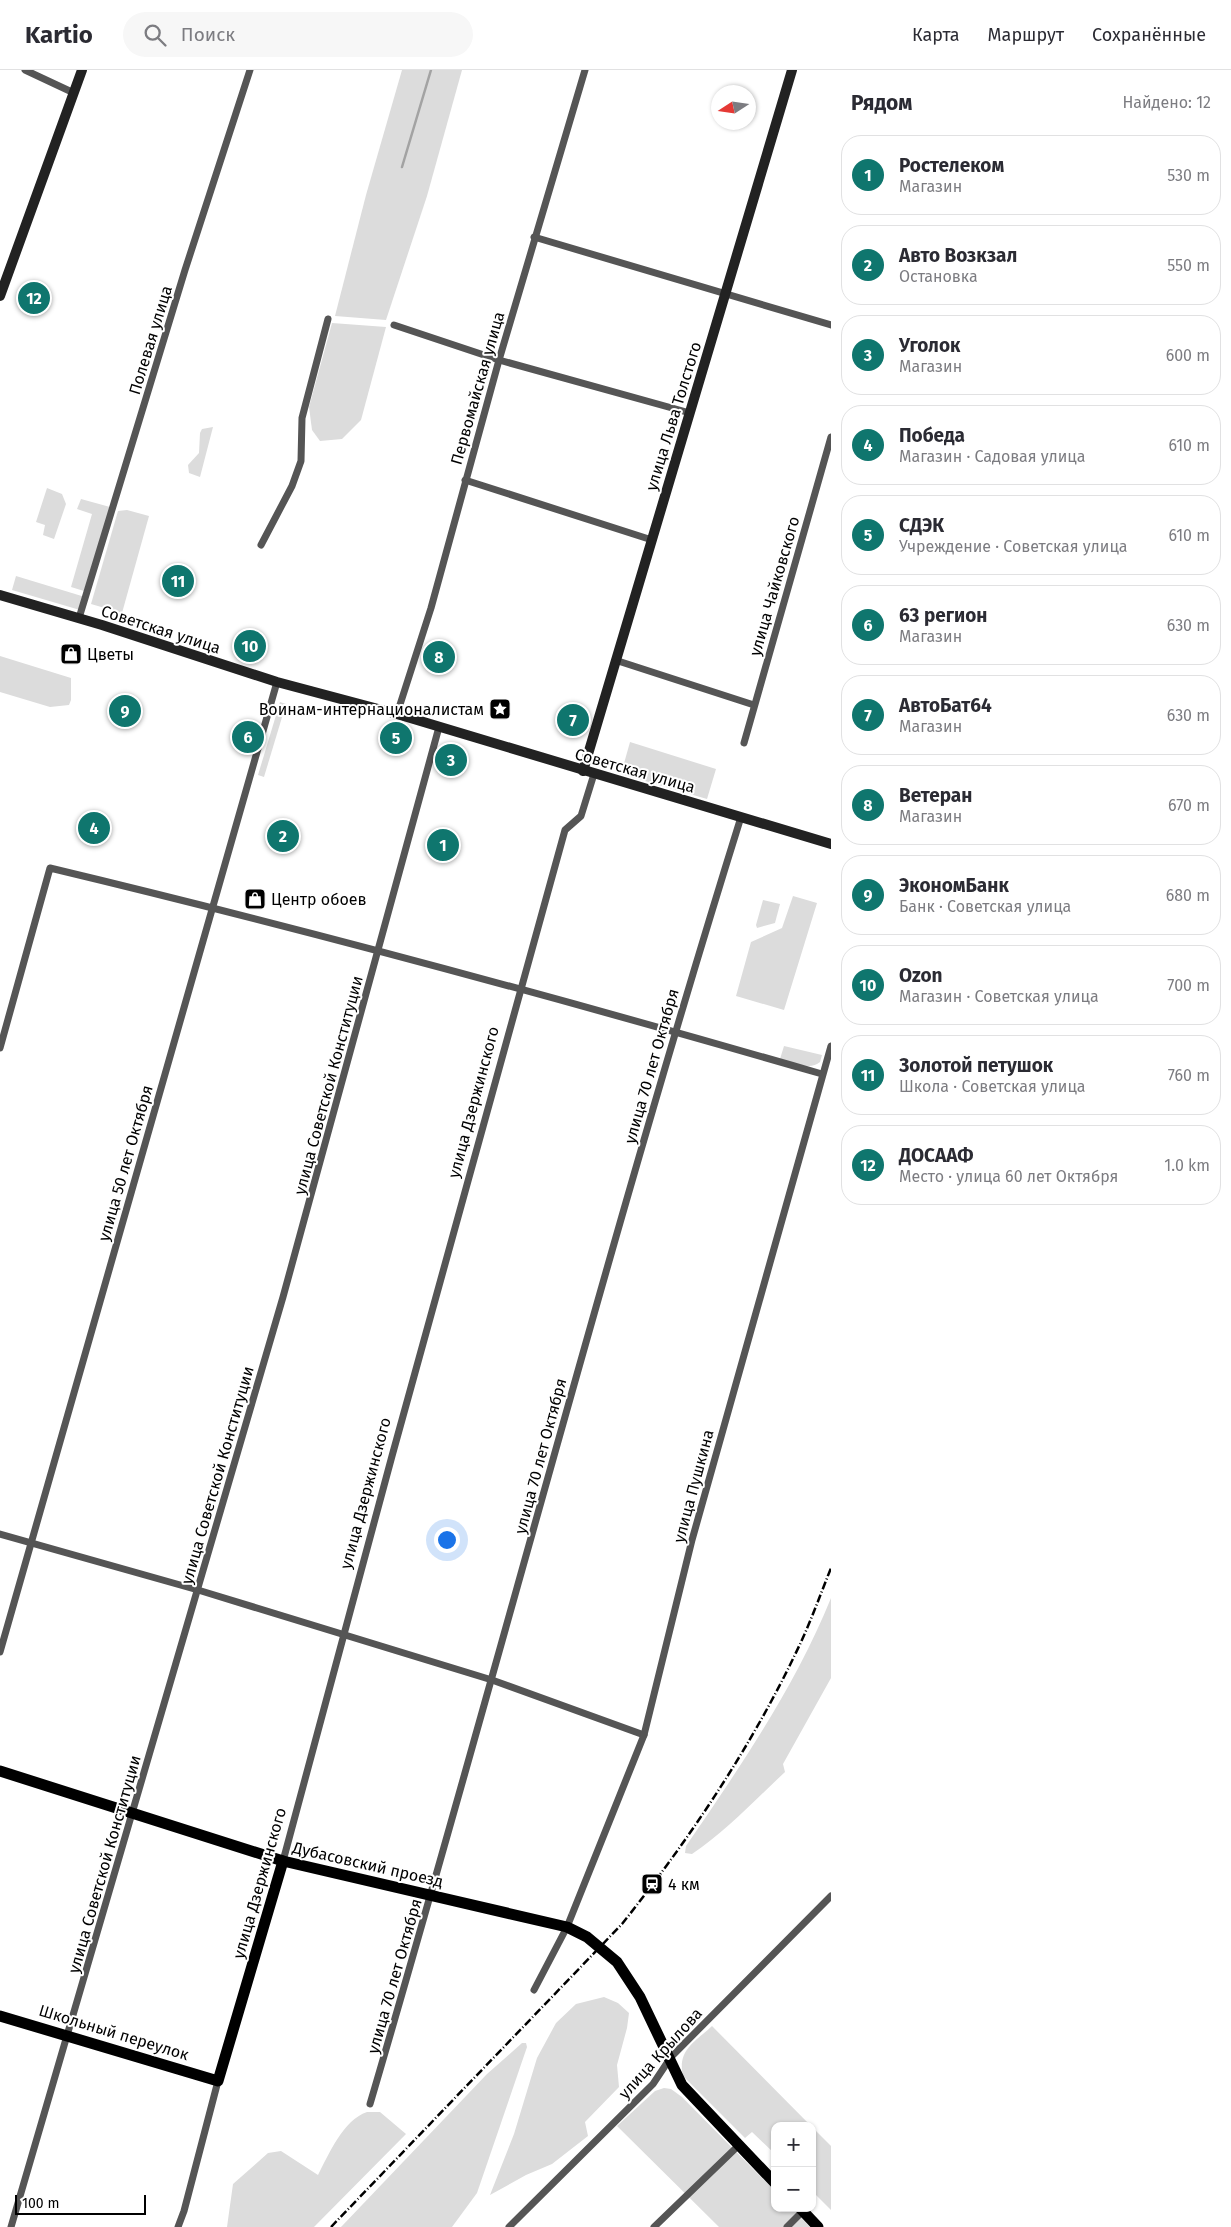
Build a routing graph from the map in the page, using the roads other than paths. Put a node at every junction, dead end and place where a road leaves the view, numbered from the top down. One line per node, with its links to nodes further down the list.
1 (25, 70): 6 (street)
2 (82, 70): 6 (street)
3 (250, 70): 20 (street, Полевая улица)
4 (585, 70): 7 (street, Первомайская улица)
5 (792, 70): 8 (street, улица Льва Толстого)
6 (74, 92): 9 (street)
7 (534, 237): 8 (street); 13 (street, Первомайская улица)
8 (725, 294): 12 (street); 14 (street, улица Льва Толстого)
9 (0, 296)
10 (328, 319): 18 (street)
11 (394, 325): 13 (street)
12 (831, 325)
13 (499, 360): 14 (street); 16 (street, Первомайская улица)
14 (690, 413): 17 (street, улица Льва Толстого)
15 (831, 436): 23 (street, улица Чайковского)
16 (465, 480): 17 (street); 24 (street, Первомайская улица)
17 (652, 540): 21 (street, улица Льва Толстого)
18 (261, 545)
19 (0, 595): 20 (street, Советская улица)
20 (79, 618): 22 (street, Советская улица)
21 (615, 660): 23 (street); 27 (street, улица Льва Толстого)
22 (277, 682): 24 (street, Советская улица); 31 (street, улица 50 лет Октября)
23 (754, 705): 26 (street, улица Чайковского)
24 (397, 714): 25 (street, Советская улица)
25 (439, 727): 27 (street, Советская улица); 32 (street, улица Советской Конституции)
26 (744, 743)
27 (583, 770): 28 (street, Советская улица)
28 (594, 774): 29 (street, Советская улица); 33 (street, улица Дзержинского)
29 (741, 817): 30 (street, Советская улица); 34 (street, улица 70 лет Октября)
30 (831, 844)
31 (211, 907): 32 (street); 36 (street); 39 (street, улица 50 лет Октября)
32 (379, 951): 33 (street); 40 (street, улица Советской Конституции)
33 (521, 989): 34 (street); 41 (street, улица Дзержинского)
34 (674, 1032): 37 (street); 43 (street, улица 70 лет Октября)
35 (831, 1046): 37 (street, улица Пушкина)
36 (0, 1048)
37 (822, 1074): 44 (street, улица Пушкина)
38 (0, 1534): 39 (street)
39 (30, 1543): 40 (street); 42 (street, улица 50 лет Октября)
40 (198, 1590): 41 (street); 46 (street, улица Советской Конституции)
41 (343, 1636): 43 (street); 47 (street, улица Дзержинского)
42 (0, 1652)
43 (492, 1680): 44 (street); 48 (street, улица 70 лет Октября)
44 (644, 1734): 52 (street, улица Пушкина)
45 (0, 1771): 46 (main road, Дубасовский проезд)
46 (133, 1814): 47 (main road, Дубасовский проезд); 55 (street, улица Советской Конституции)
47 (283, 1861): 48 (main road, Дубасовский проезд); 57 (main road, улица Дзержинского)
48 (431, 1896): 52 (main road, Дубасовский проезд); 58 (street, улица 70 лет Октября)
49 (831, 1896): 50 (street, улица Крылова)
50 (825, 1902): 51 (street); 56 (street, улица Крылова)
51 (831, 1908)
52 (567, 1927): 53 (street, улица Пушкина); 56 (main road, Дубасовский проезд)
53 (534, 1990)
54 (0, 2016): 55 (main road, Школьный переулок)
55 (68, 2035): 57 (main road, Школьный переулок); 63 (street, улица Советской Конституции)
56 (671, 2057): 59 (main road, Дубасовский проезд); 65 (street, улица Крылова)
57 (218, 2080): 64 (street, улица Дзержинского)
58 (370, 2104)
59 (738, 2146): 60 (main road, Дубасовский проезд); 66 (street)
60 (771, 2179)
61 (799, 2212): 67 (street)
62 (803, 2212): 68 (main road)
63 (11, 2227)
64 (178, 2227)
65 (509, 2227)
66 (654, 2227)
67 (787, 2227)
68 (818, 2227)

